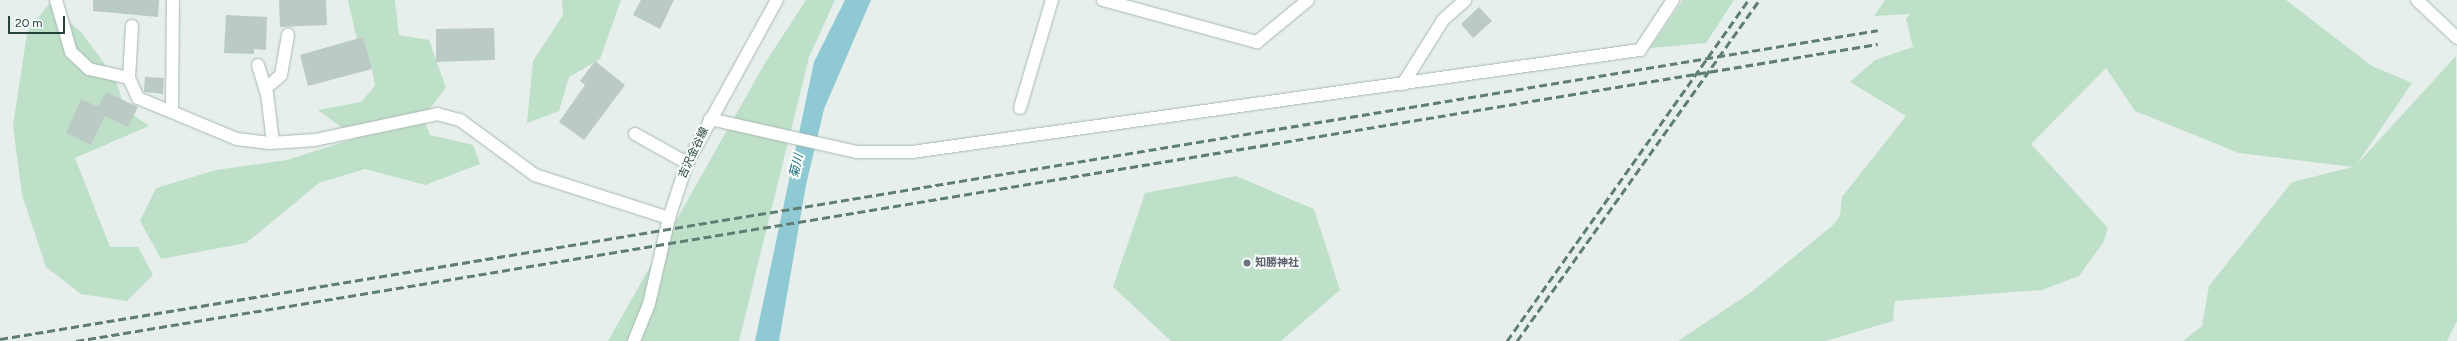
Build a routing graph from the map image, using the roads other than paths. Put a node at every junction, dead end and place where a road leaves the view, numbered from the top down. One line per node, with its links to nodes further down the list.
1 (56, 0): 14 (street)
2 (173, 0): 18 (street)
3 (777, 0): 19 (street, 吉沢金谷線)
4 (1052, 0): 17 (street)
5 (1103, 0): 6 (street)
6 (1308, 0)
7 (1465, 0): 15 (street)
8 (1673, 0): 15 (street)
9 (2417, 0): 12 (street)
10 (132, 26): 14 (street)
11 (288, 35): 16 (street)
12 (2457, 38)
13 (258, 66): 16 (street)
14 (129, 78): 18 (street)
15 (1403, 84): 19 (street)
16 (265, 89): 21 (street)
17 (1020, 108)
18 (172, 109): 21 (street)
19 (710, 119): 22 (street, 吉沢金谷線)
20 (635, 134): 22 (street)
21 (273, 143): 23 (street)
22 (687, 163): 23 (street, 吉沢金谷線)
23 (669, 218): 24 (street, 吉沢金谷線)
24 (634, 341)

